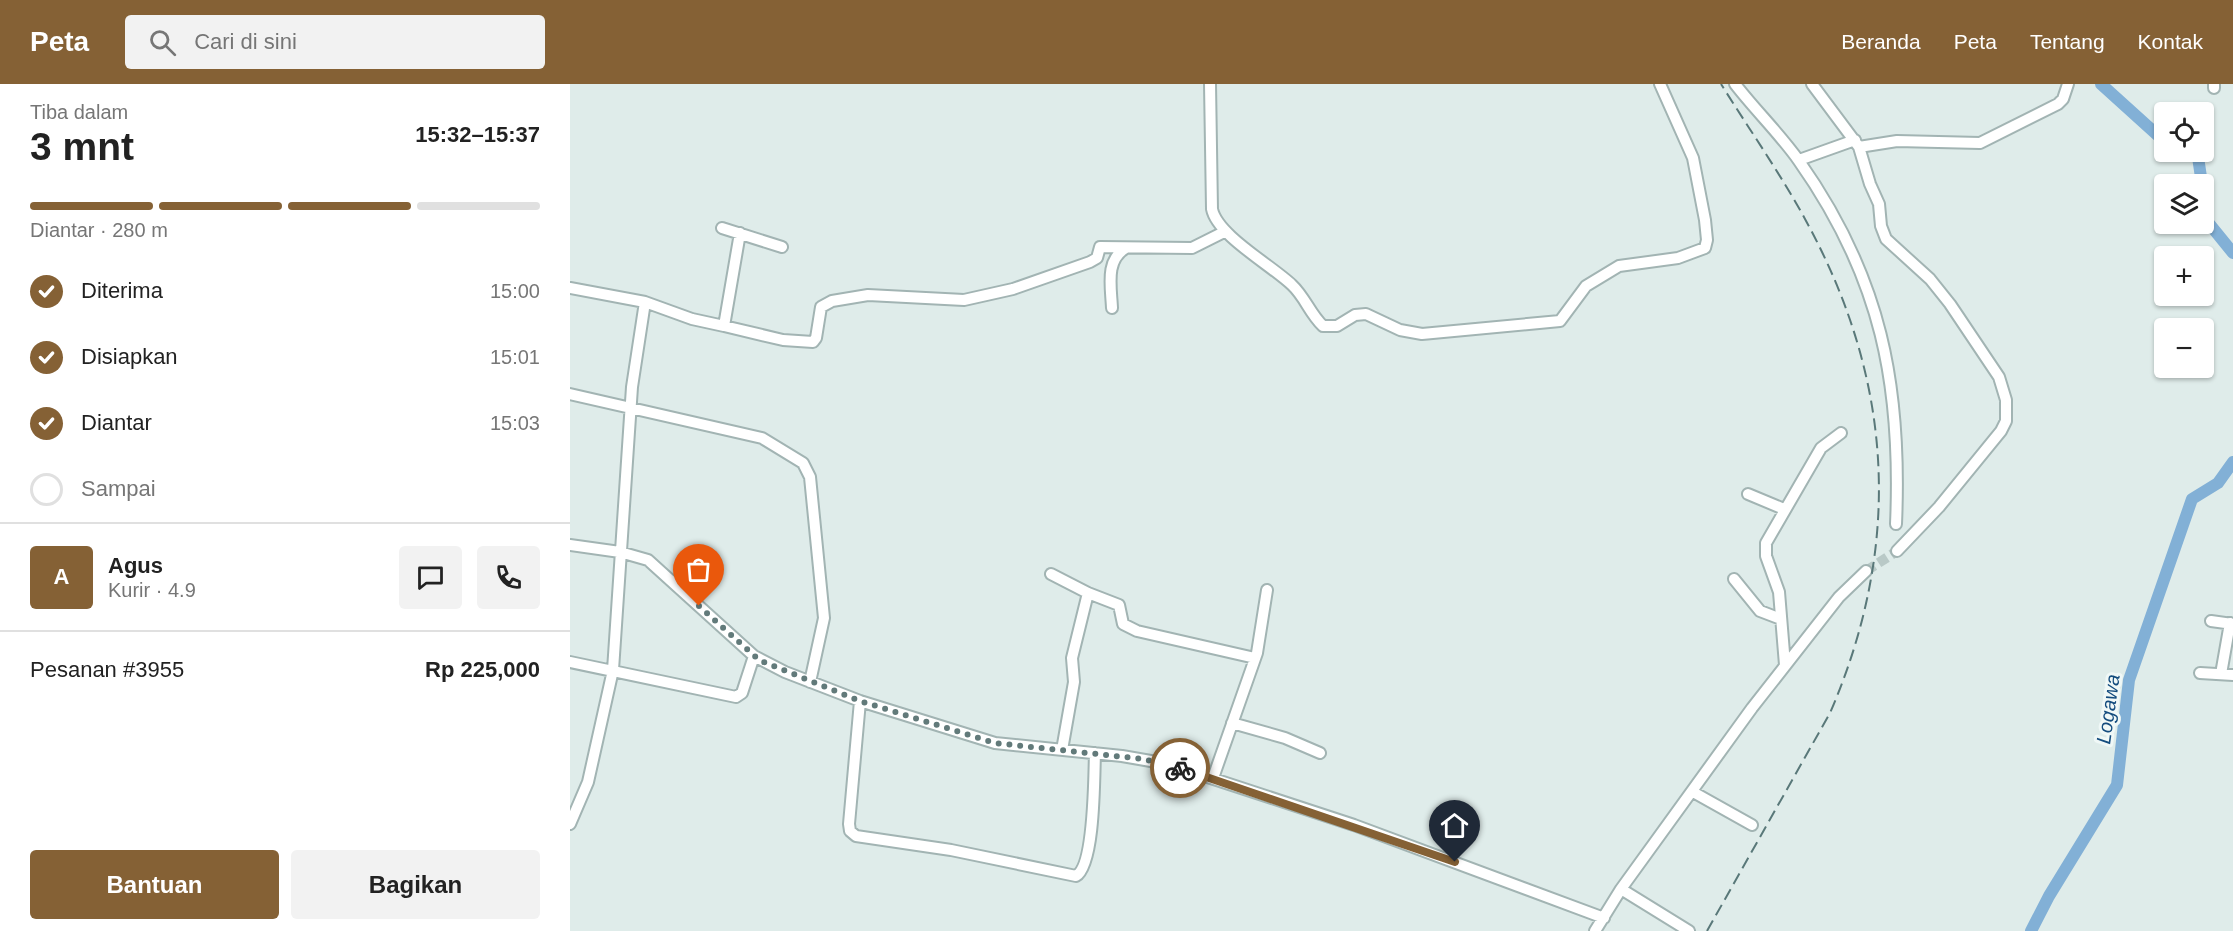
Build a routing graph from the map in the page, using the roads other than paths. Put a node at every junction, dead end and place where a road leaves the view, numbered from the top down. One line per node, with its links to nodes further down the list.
1 (1210, 84): 9 (street)
2 (1660, 84): 9 (street)
3 (1735, 84): 7 (street)
4 (1812, 84): 6 (street)
5 (2068, 84): 6 (street)
6 (1857, 143): 7 (street); 24 (street)
7 (1798, 160): 22 (street)
8 (722, 228): 10 (street)
9 (1224, 232): 12 (street)
10 (740, 233): 11 (street); 16 (street)
11 (782, 247)
12 (1126, 248): 15 (street); 16 (street)
13 (570, 288): 14 (street)
14 (645, 302): 16 (street); 18 (street)
15 (1112, 308)
16 (724, 326)
17 (570, 394): 18 (street)
18 (631, 407): 25 (street); 42 (street)
19 (1841, 433): 21 (street)
20 (1748, 494): 21 (street)
21 (1784, 509): 31 (street)
22 (1896, 524)
23 (570, 545): 25 (street)
24 (1897, 551)
25 (620, 552): 34 (street); 38 (street)
26 (1866, 571): 37 (street)
27 (1051, 574): 30 (street)
28 (1734, 579): 31 (street)
29 (1267, 590): 35 (street)
30 (1088, 593): 35 (street); 45 (street)
31 (1781, 619): 37 (street)
32 (2211, 621): 33 (street)
33 (2231, 624): 40 (street)
34 (754, 656): 38 (street); 42 (street)
35 (1255, 658): 44 (street)
36 (570, 663): 38 (street)
37 (1785, 665): 49 (street)
38 (613, 670): 50 (street)
39 (2200, 673): 40 (street)
40 (2221, 674): 41 (street)
41 (2233, 675)
42 (810, 682): 43 (street)
43 (860, 701): 45 (street); 46 (street)
44 (1232, 723): 47 (street); 48 (street)
45 (1062, 750): 46 (street)
46 (1095, 753): 48 (street)
47 (1320, 753)
48 (1213, 778): 53 (street)
49 (1693, 792): 51 (street); 52 (street)
50 (570, 824)
51 (1752, 825)
52 (1621, 889): 53 (street); 55 (street)
53 (1604, 918): 54 (street)
54 (1595, 931)
55 (1689, 931)

